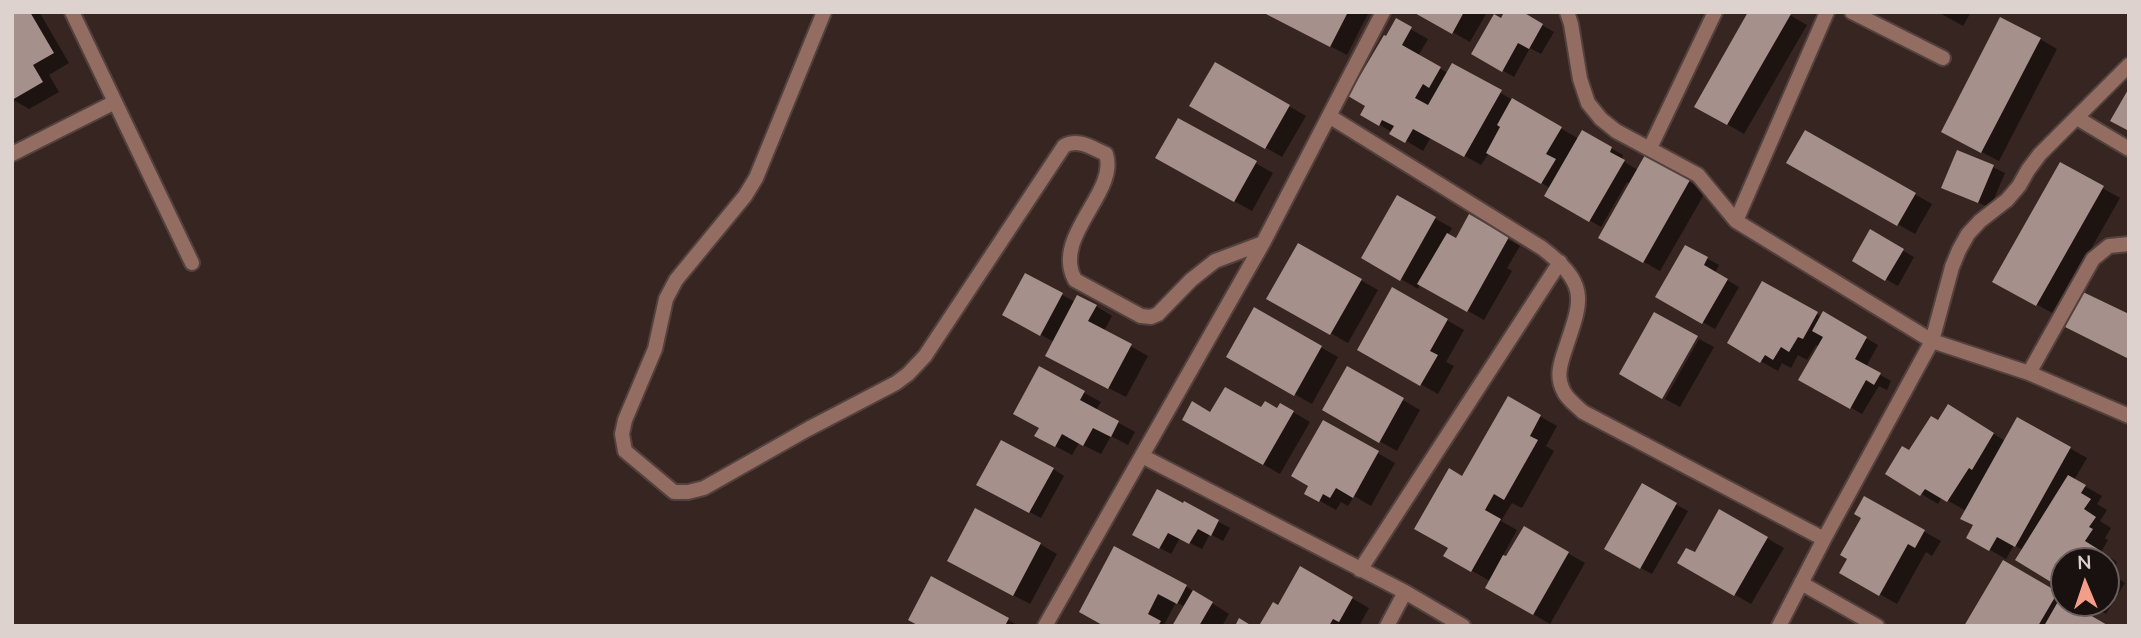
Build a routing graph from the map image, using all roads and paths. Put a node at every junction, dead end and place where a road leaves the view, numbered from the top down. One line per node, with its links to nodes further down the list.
1 (72, 12): 10 (street)
2 (824, 12): 17 (street)
3 (1383, 12): 11 (street)
4 (1567, 12): 13 (street)
5 (1715, 12): 13 (street)
6 (1827, 12): 16 (street)
7 (1852, 12): 8 (street)
8 (1943, 58)
9 (2129, 65): 12 (street)
10 (115, 102): 15 (street); 20 (street)
11 (1329, 117): 17 (street); 19 (street)
12 (2077, 118): 14 (street); 21 (street)
13 (1650, 148): 16 (street)
14 (2129, 149)
15 (12, 154)
16 (1736, 221): 21 (street)
17 (1263, 243): 24 (street)
18 (2129, 244): 22 (street)
19 (1560, 262): 25 (street); 26 (street)
20 (192, 263)
21 (1932, 341): 22 (street); 25 (street)
22 (2029, 373): 23 (street)
23 (2129, 416)
24 (1142, 456): 26 (street); 29 (street)
25 (1824, 539): 27 (street)
26 (1360, 570): 28 (street)
27 (1801, 583): 32 (street); 33 (street)
28 (1405, 592): 30 (street); 31 (street)
29 (1045, 626)
30 (1387, 626)
31 (1463, 626)
32 (1779, 626)
33 (1877, 626)

